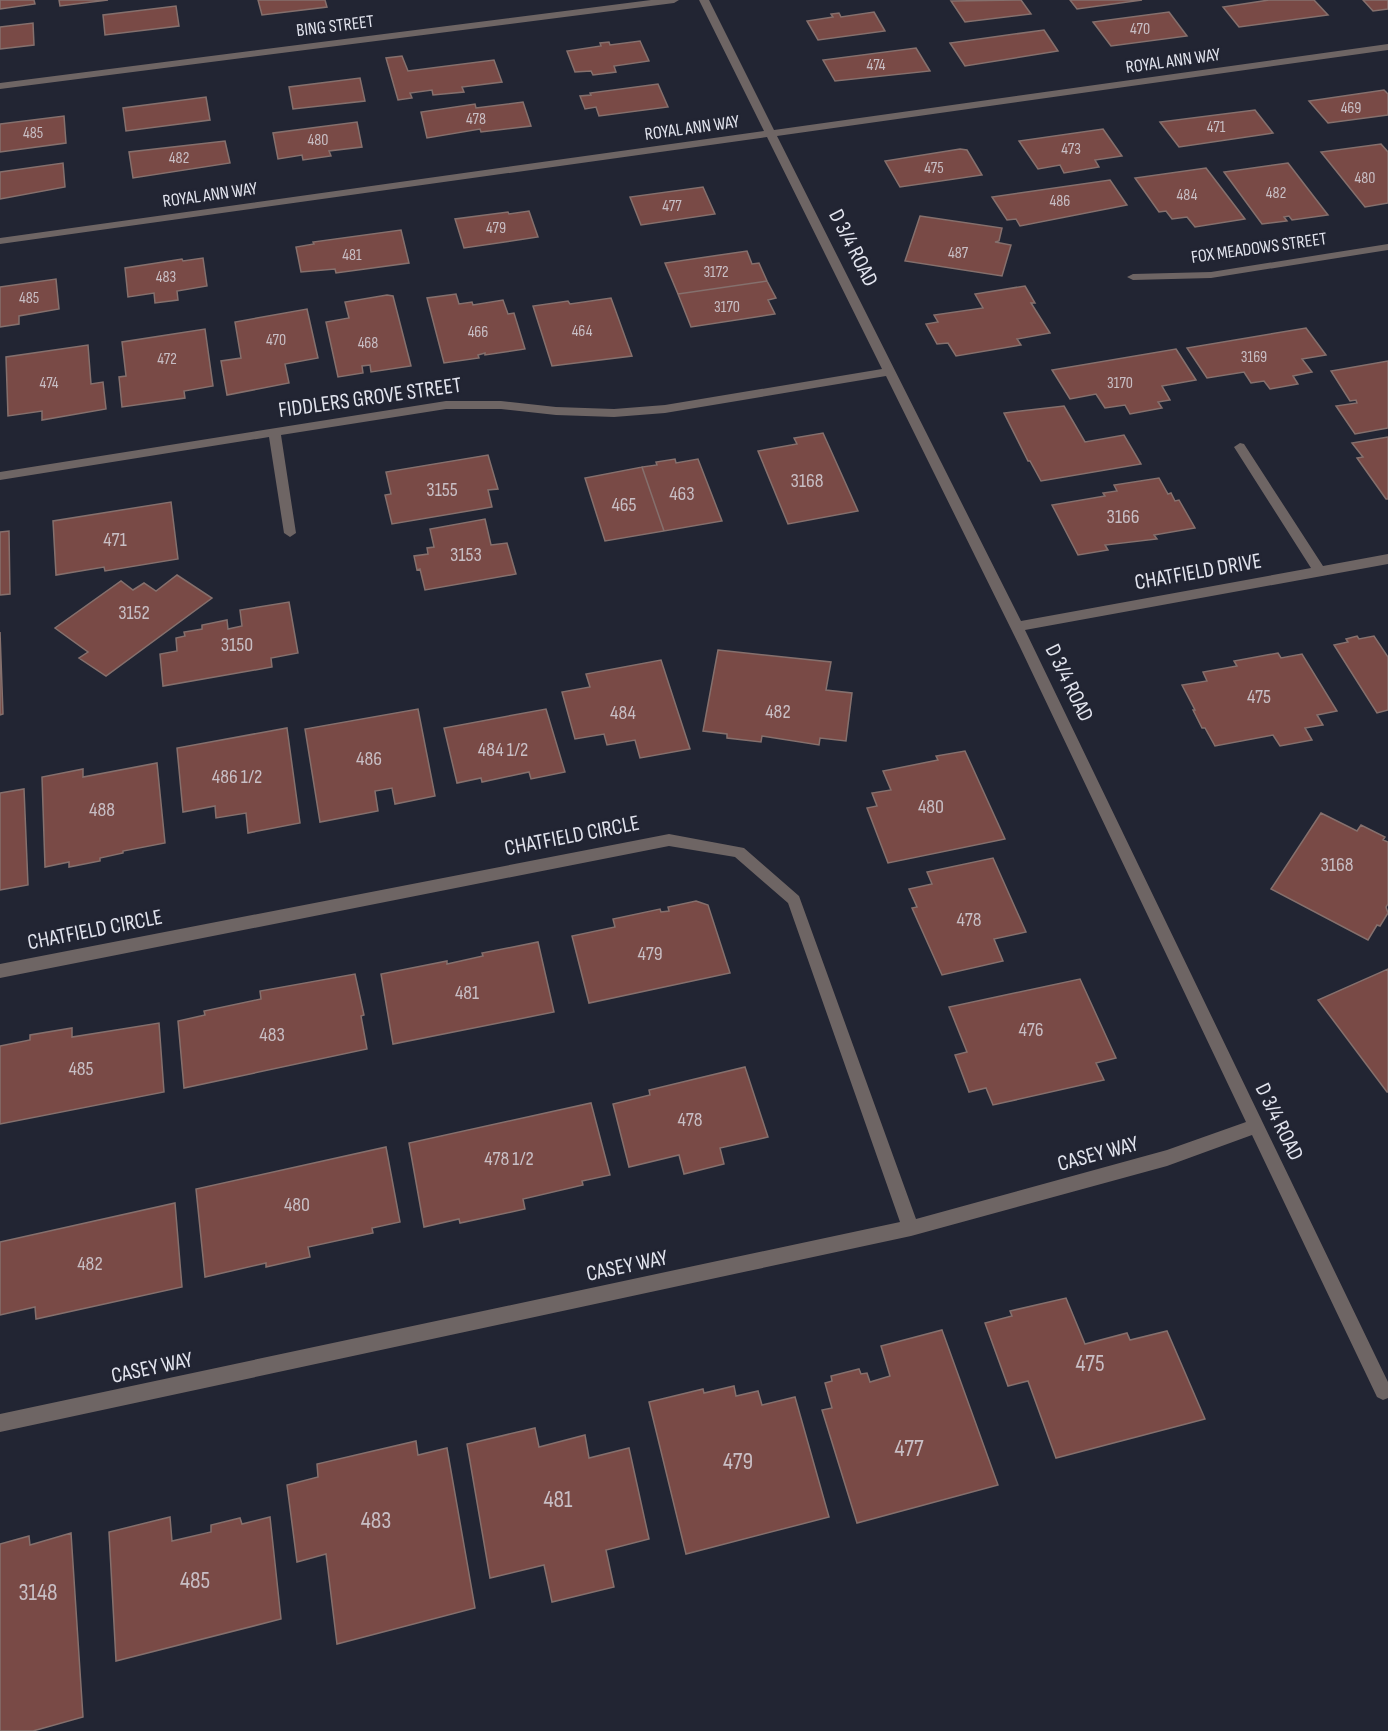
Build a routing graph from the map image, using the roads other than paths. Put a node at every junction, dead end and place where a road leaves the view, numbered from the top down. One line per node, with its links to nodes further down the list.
1 (674, 0): 4 (street, BING STREET)
2 (704, 0): 5 (street, D 3/4 ROAD)
3 (1388, 47): 5 (street, ROYAL ANN WAY)
4 (0, 86)
5 (771, 133): 6 (street, ROYAL ANN WAY); 9 (street, D 3/4 ROAD)
6 (0, 241)
7 (1388, 247): 8 (street, FOX MEADOWS STREET)
8 (1133, 278)
9 (890, 372): 10 (street, FIDDLERS GROVE STREET); 16 (street, D 3/4 ROAD)
10 (274, 432): 12 (street, FIDDLERS GROVE STREET); 13 (street)
11 (1240, 447): 15 (street)
12 (0, 476)
13 (290, 533)
14 (1388, 559): 15 (street, CHATFIELD DRIVE)
15 (1320, 572): 16 (street, CHATFIELD DRIVE)
16 (1016, 627): 18 (street, D 3/4 ROAD)
17 (0, 971): 19 (street, CHATFIELD CIRCLE)
18 (1256, 1126): 19 (street, CASEY WAY); 20 (street, D 3/4 ROAD)
19 (911, 1228): 21 (street, CASEY WAY)
20 (1383, 1391)
21 (0, 1423)

